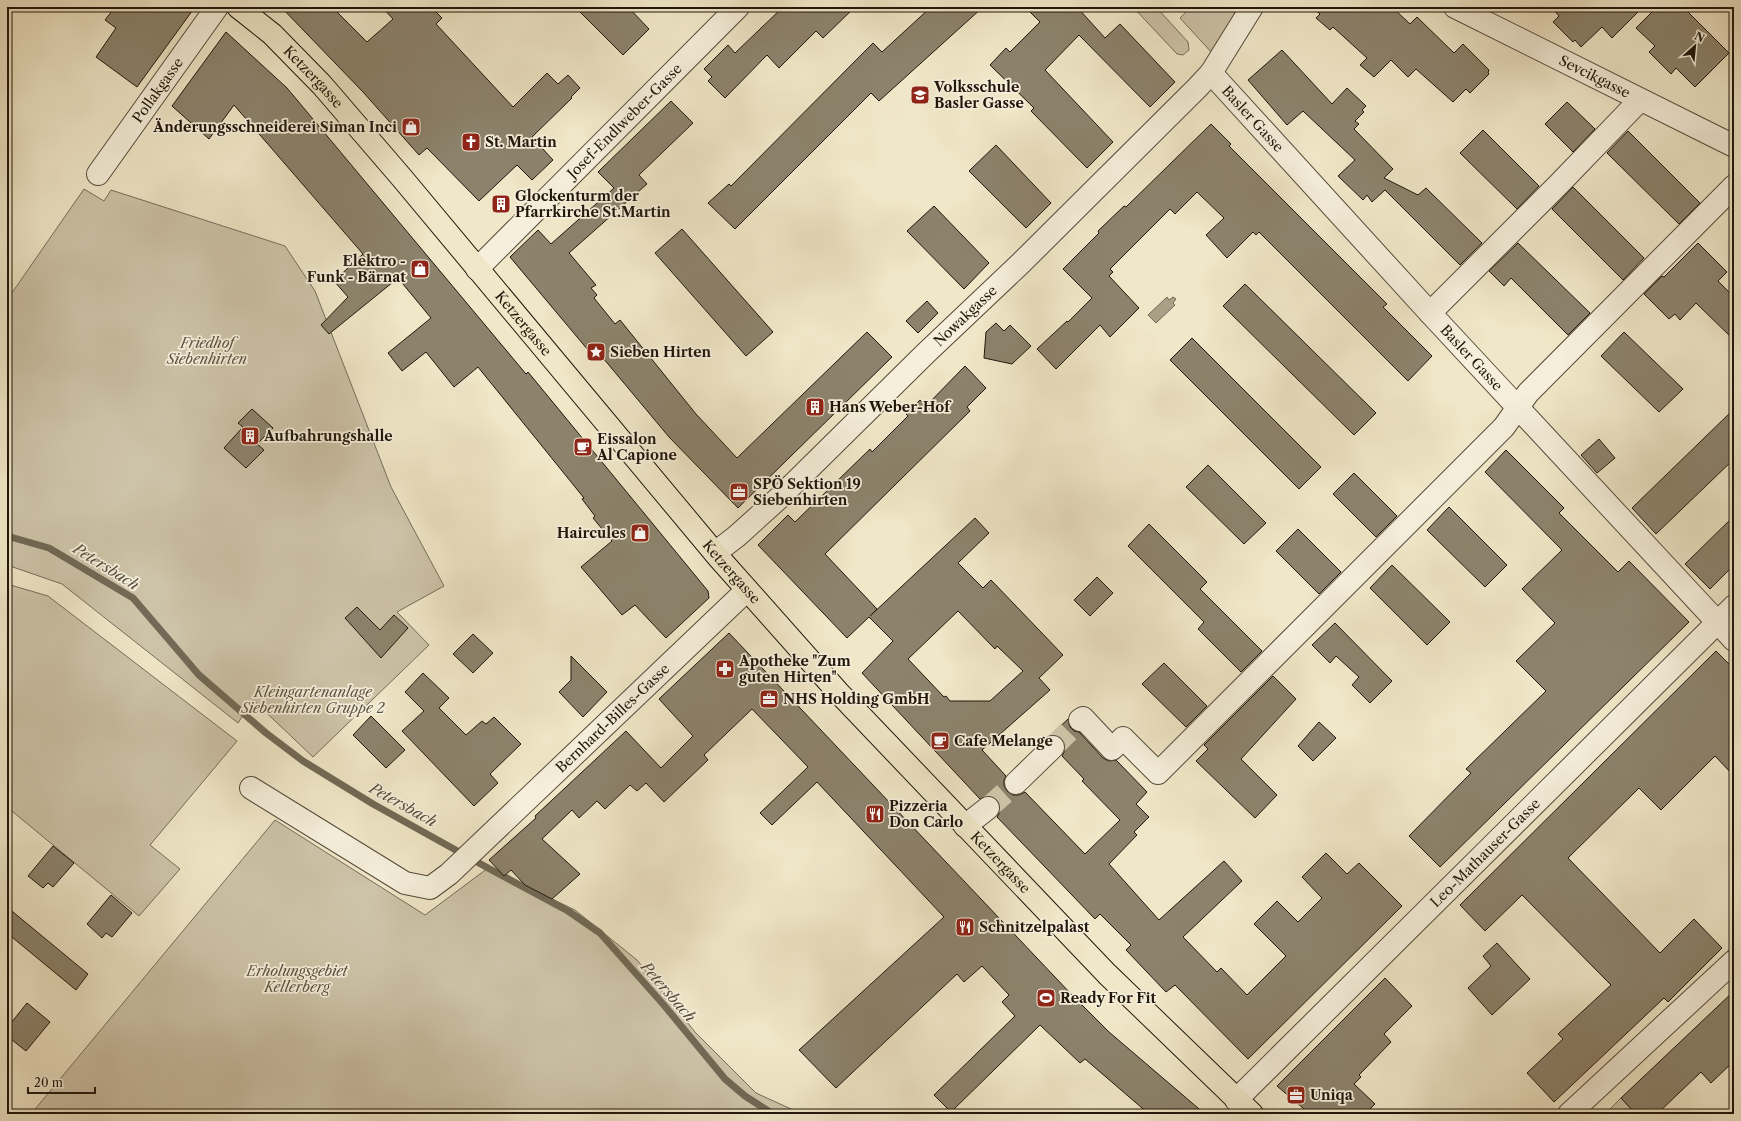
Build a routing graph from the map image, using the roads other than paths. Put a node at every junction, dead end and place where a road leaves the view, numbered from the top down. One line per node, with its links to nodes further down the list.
1 (217, 7): 9 (street, Pollakgasse)
2 (238, 7): 11 (main road, Ketzergasse)
3 (738, 7): 11 (street, Josef-Endlweber-Gasse)
4 (1252, 7): 6 (street, Nowakgasse)
5 (1455, 7): 7 (street, Sevcikgasse)
6 (1211, 73): 12 (street, Basler Gasse); 14 (street, Nowakgasse)
7 (1640, 100): 8 (street, Sevcikgasse); 12 (street)
8 (1734, 146)
9 (98, 174)
10 (1734, 186): 13 (street)
11 (477, 269): 14 (main road, Ketzergasse)
12 (1430, 313): 13 (street, Basler Gasse)
13 (1518, 408): 17 (street, Basler Gasse); 19 (street)
14 (715, 553): 15 (main road, Ketzergasse)
15 (747, 590): 22 (street, Bernhard-Billes-Gasse); 24 (main road, Ketzergasse)
16 (1734, 606): 17 (street, Leo-Mathauser-Gasse)
17 (1718, 623): 18 (street, Basler Gasse); 26 (street, Leo-Mathauser-Gasse)
18 (1734, 640)
19 (1080, 720)
20 (1053, 747): 21 (street)
21 (1016, 782)
22 (251, 788)
23 (988, 808): 24 (street)
24 (966, 826): 26 (main road, Ketzergasse)
25 (1734, 961): 27 (street)
26 (1244, 1107)
27 (1569, 1114)

